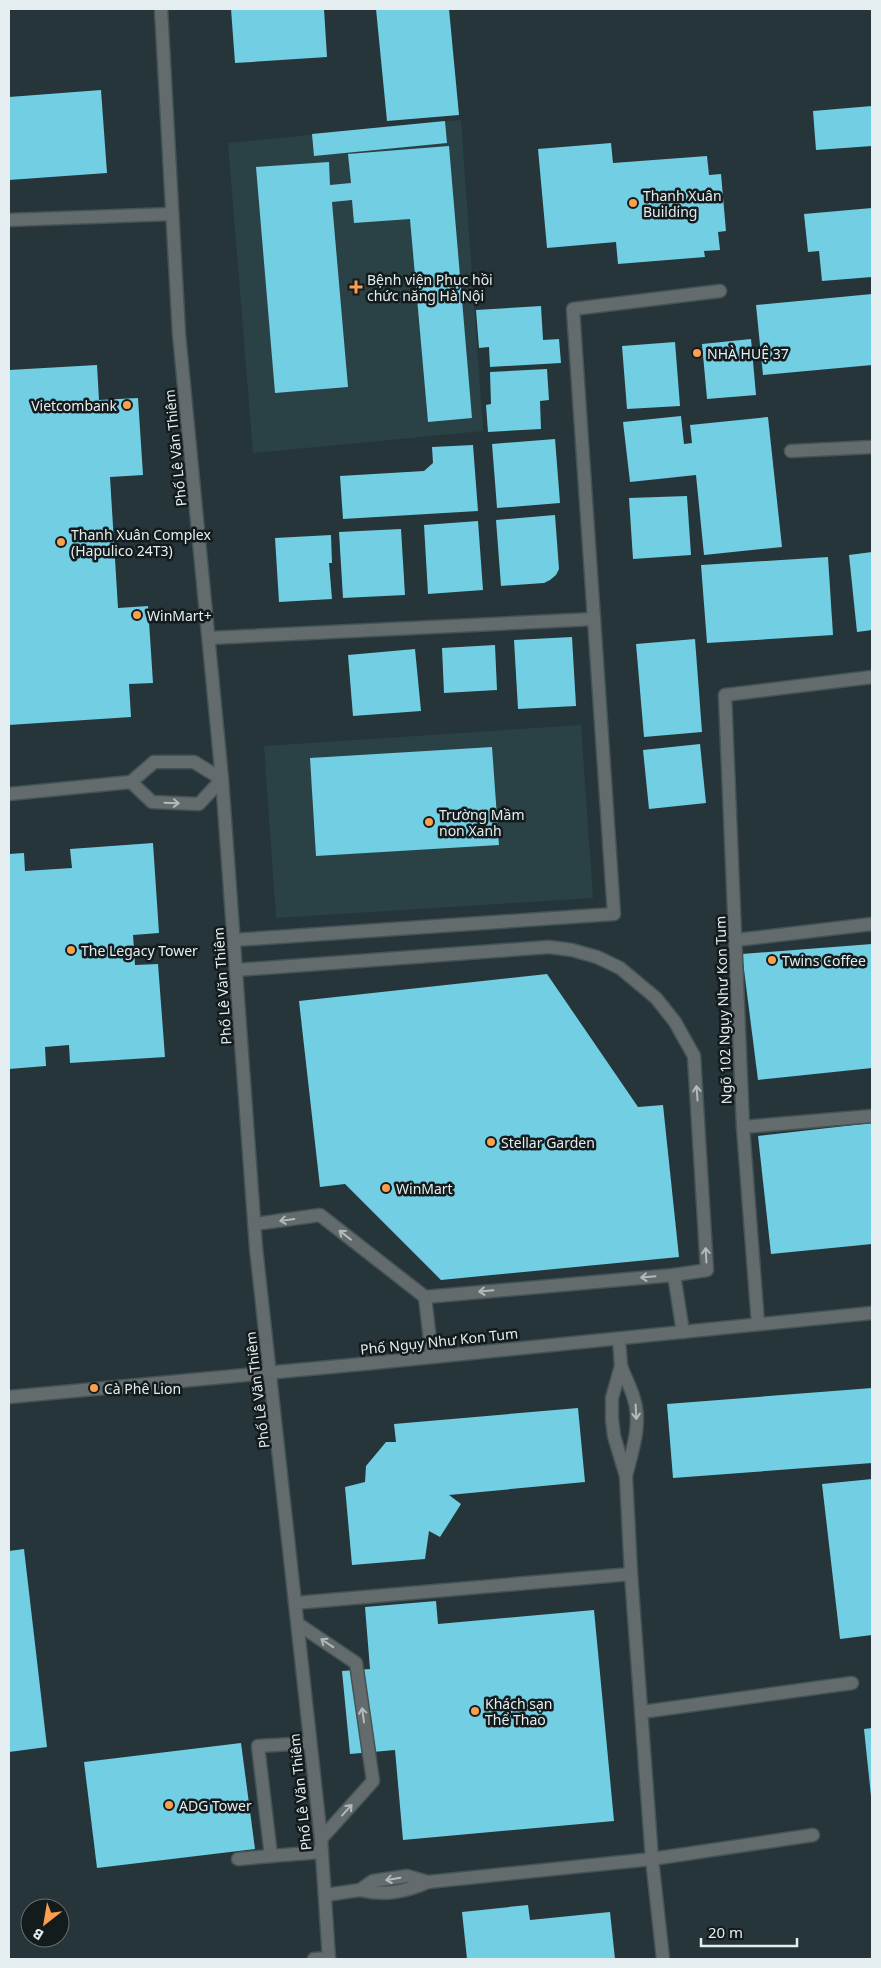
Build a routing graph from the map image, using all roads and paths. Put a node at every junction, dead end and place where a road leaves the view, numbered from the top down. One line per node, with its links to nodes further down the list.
1 (161, 9): 2 (street, Phố Lê Văn Thiêm)
2 (172, 214): 3 (street); 8 (street, Phố Lê Văn Thiêm)
3 (9, 220)
4 (720, 292): 7 (street)
5 (872, 447): 6 (street)
6 (791, 451)
7 (594, 619): 8 (street); 14 (street)
8 (209, 638): 10 (street, Phố Lê Văn Thiêm)
9 (872, 677): 15 (street, Ngõ 102 Ngụy Như Kon Tum)
10 (222, 779): 11 (street); 11 (street, one-way to 10); 14 (street, Phố Lê Văn Thiêm)
11 (131, 782): 12 (street)
12 (9, 794)
13 (872, 924): 15 (street)
14 (234, 940): 16 (street, Phố Lê Văn Thiêm)
15 (736, 940): 18 (street, Ngõ 102 Ngụy Như Kon Tum)
16 (236, 970): 19 (street, Phố Lê Văn Thiêm); 20 (street, one-way to 16)
17 (872, 1116): 18 (street)
18 (743, 1127): 23 (street, Ngõ 102 Ngụy Như Kon Tum)
19 (255, 1224): 21 (street, one-way to 19); 28 (street, Phố Lê Văn Thiêm)
20 (674, 1275): 21 (street, one-way to 21); 24 (street)
21 (425, 1296): 26 (street)
22 (872, 1313): 23 (street, Phố Ngụy Như Kon Tum)
23 (758, 1324): 24 (street, Phố Ngụy Như Kon Tum)
24 (683, 1332): 25 (street, Phố Ngụy Như Kon Tum)
25 (619, 1339): 26 (street, Phố Ngụy Như Kon Tum); 27 (street)
26 (432, 1356): 28 (street, Phố Ngụy Như Kon Tum)
27 (621, 1366): 30 (street); 30 (street, one-way to 30)
28 (269, 1373): 29 (street, Phố Ngụy Như Kon Tum); 32 (street, Phố Lê Văn Thiêm)
29 (9, 1397)
30 (626, 1476): 31 (street)
31 (631, 1574): 32 (street); 35 (street)
32 (296, 1603): 33 (street, Phố Lê Văn Thiêm)
33 (298, 1624): 36 (street, Phố Lê Văn Thiêm); 38 (street, one-way to 33)
34 (852, 1683): 35 (street)
35 (642, 1712): 42 (street)
36 (310, 1743): 38 (street, Phố Lê Văn Thiêm); 40 (street)
37 (814, 1836): 42 (street)
38 (321, 1839): 39 (street, Phố Lê Văn Thiêm)
39 (322, 1852): 40 (street); 43 (street, Phố Lê Văn Thiêm)
40 (271, 1856): 41 (street)
41 (238, 1859)
42 (652, 1859): 43 (street, one-way to 43); 46 (street)
43 (325, 1895): 44 (street, Phố Lê Văn Thiêm)
44 (329, 1958): 45 (street)
45 (314, 1959)
46 (663, 1959)

